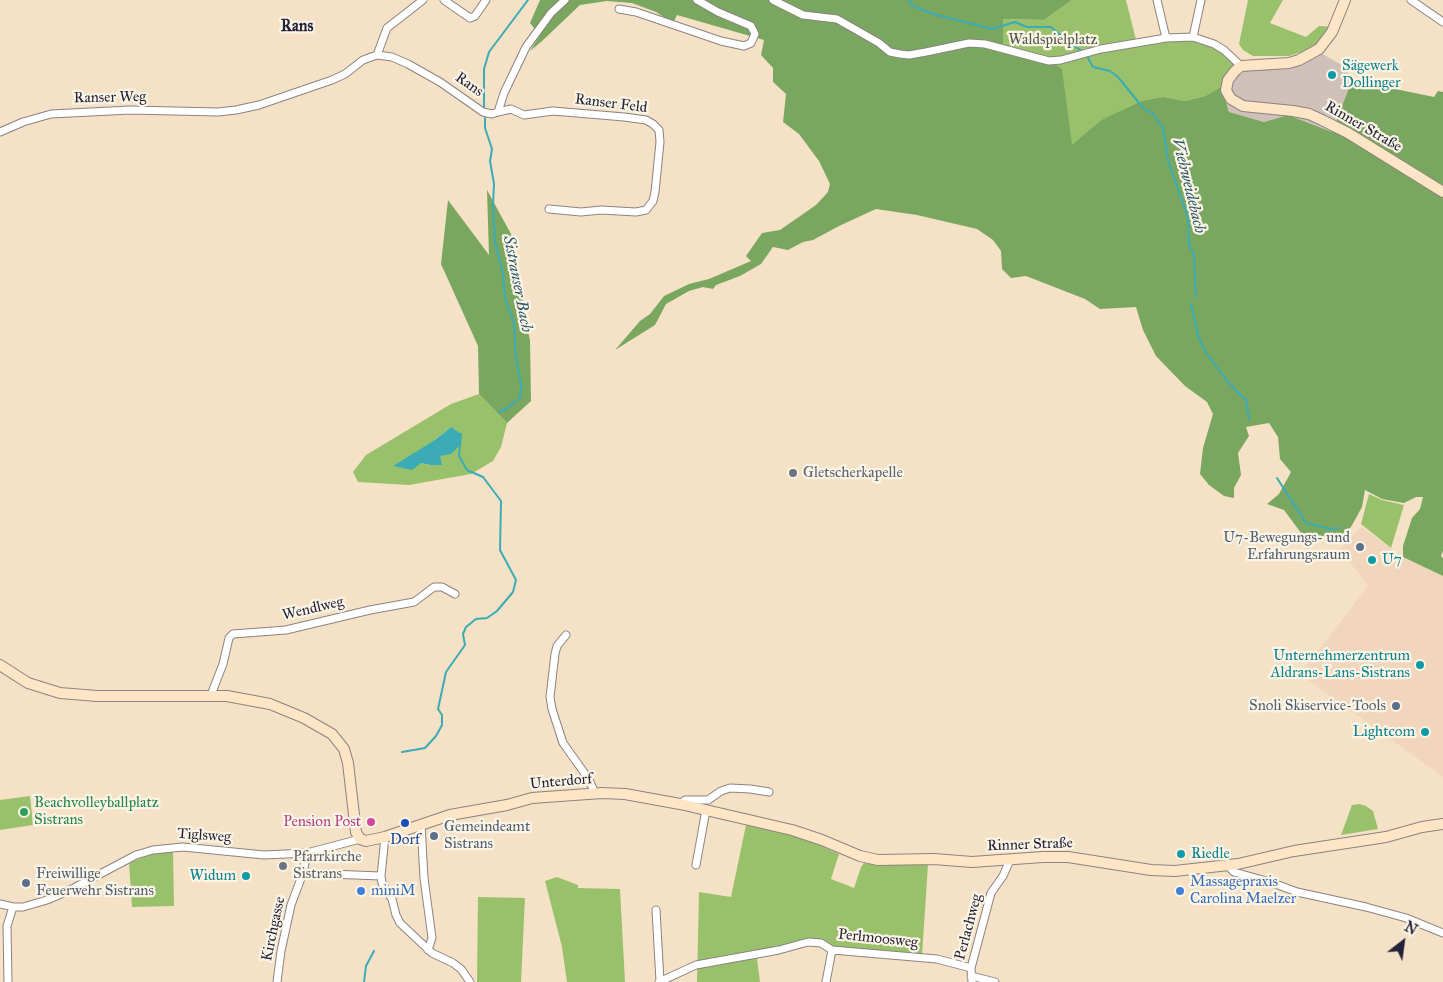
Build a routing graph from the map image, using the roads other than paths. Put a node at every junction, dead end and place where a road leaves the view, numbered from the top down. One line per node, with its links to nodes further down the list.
1 (423, 0): 15 (street)
2 (444, 0): 3 (street)
3 (486, 0)
4 (565, 0): 17 (street, Rans)
5 (697, 0): 11 (street)
6 (773, 0): 14 (street)
7 (1157, 0): 14 (street)
8 (1201, 0): 13 (street)
9 (1345, 0): 16 (main road)
10 (1412, 0): 12 (street)
11 (618, 9)
12 (1443, 22)
13 (1193, 37): 14 (street); 16 (street)
14 (1166, 38)
15 (377, 55): 17 (street, Rans); 18 (street, Ranser Weg)
16 (1241, 66): 19 (main road, Rinner Straße)
17 (498, 112): 20 (street, Ranser Feld)
18 (0, 132)
19 (1443, 192)
20 (549, 209)
21 (455, 594): 24 (street, Wendlweg)
22 (566, 635): 26 (street)
23 (0, 666): 24 (main road)
24 (211, 694): 32 (main road)
25 (768, 792): 27 (street)
26 (595, 793): 27 (main road, Unterdorf); 29 (main road, Unterdorf)
27 (680, 804): 28 (main road, Unterdorf)
28 (706, 810): 34 (main road, Rinner Straße); 35 (street)
29 (421, 824): 31 (main road, Unterdorf); 43 (street)
30 (1443, 824): 36 (main road, Rinner Straße)
31 (385, 837): 32 (main road, Unterdorf); 38 (street)
32 (360, 839): 33 (street, Tiglsweg)
33 (307, 853): 37 (street, Kirchgasse); 40 (street, Tiglsweg)
34 (1010, 860): 36 (main road, Rinner Straße); 45 (street, Perlachweg)
35 (696, 865)
36 (1227, 865): 42 (street)
37 (303, 873): 38 (street); 47 (street, Kirchgasse)
38 (381, 876): 43 (street)
39 (0, 904): 40 (street)
40 (13, 907): 46 (street)
41 (656, 910): 49 (street)
42 (1443, 933)
43 (428, 950): 48 (street)
44 (832, 950): 45 (street, Perlmoosweg); 49 (street, Perlmoosweg); 50 (street)
45 (971, 975): 51 (street, Perlachweg)
46 (8, 982)
47 (278, 982)
48 (470, 982)
49 (659, 982)
50 (826, 982)
51 (995, 982)

